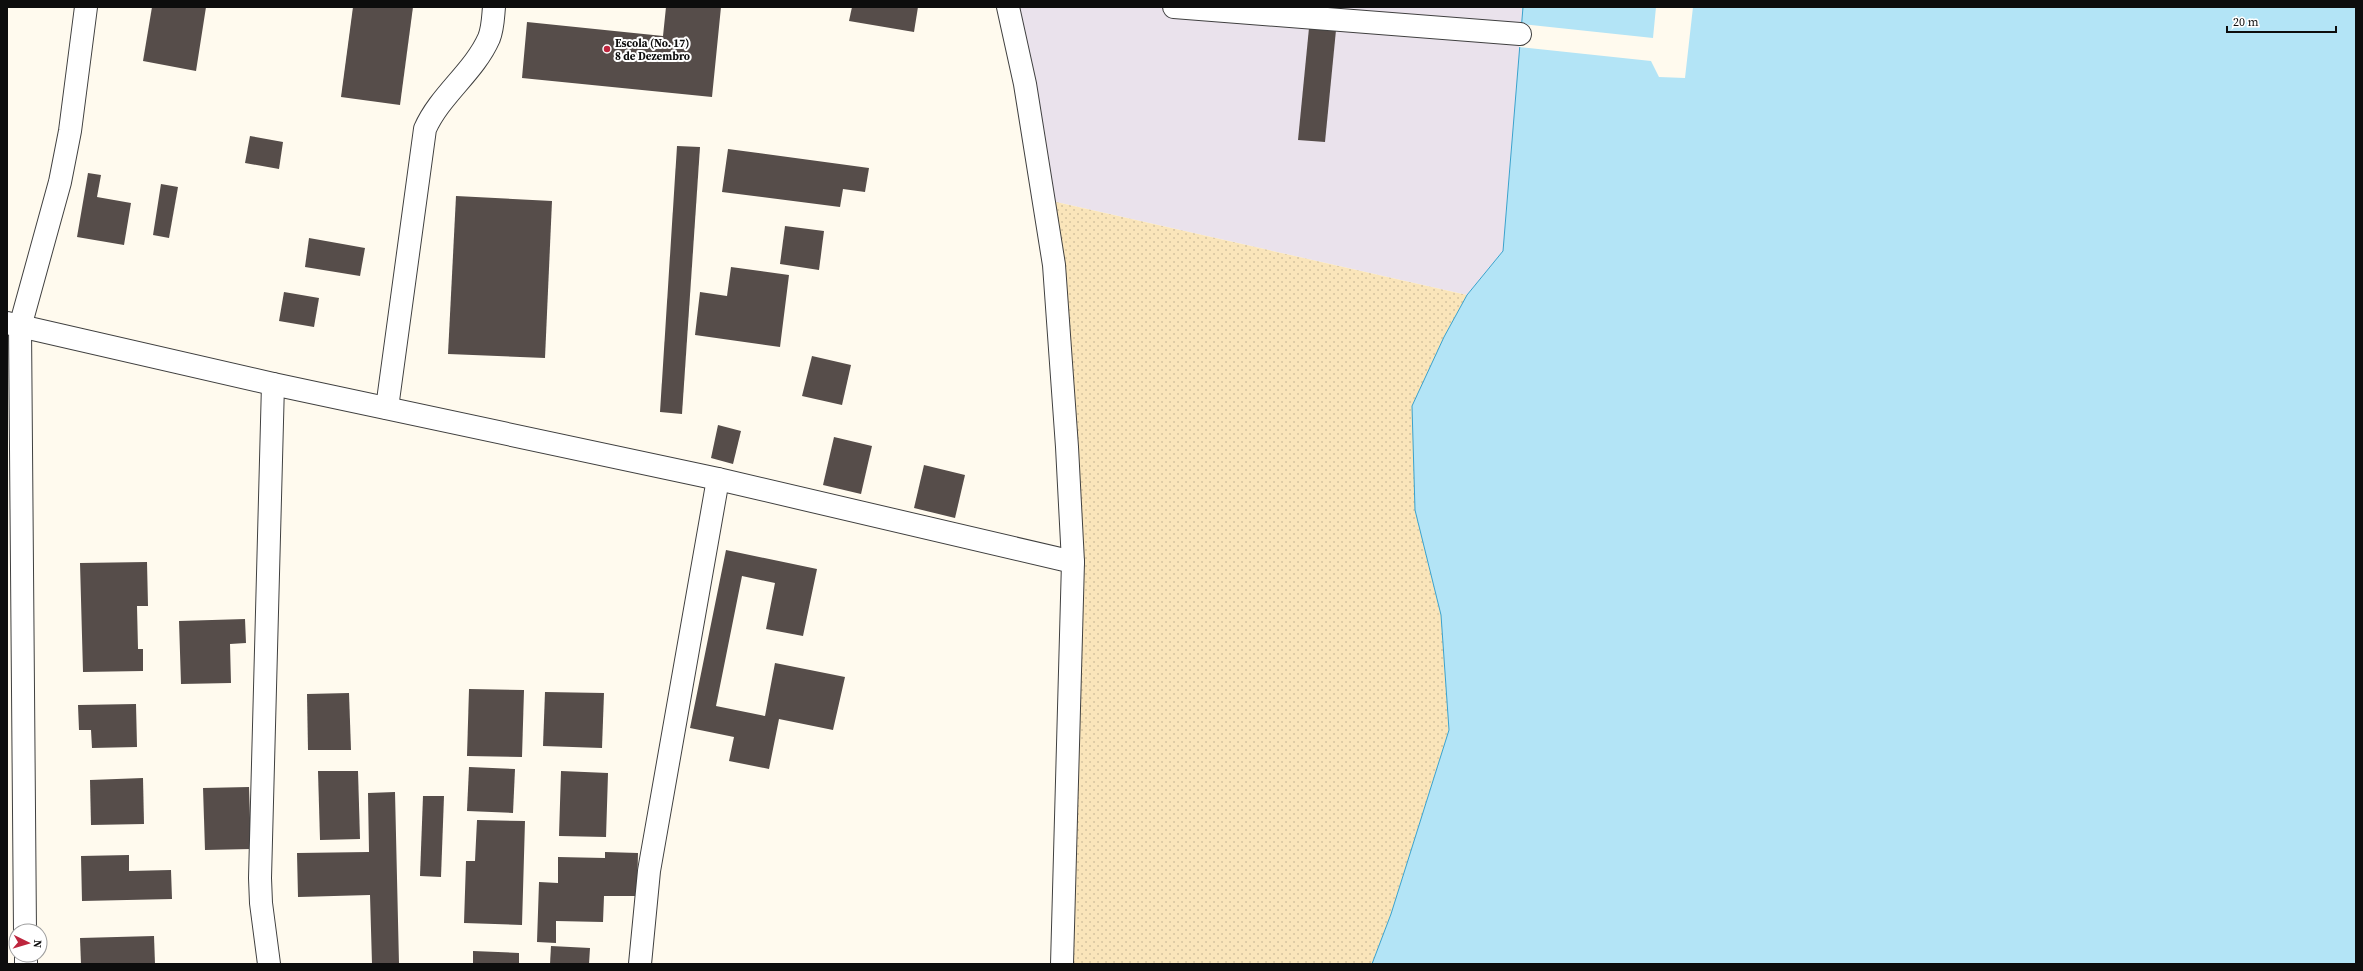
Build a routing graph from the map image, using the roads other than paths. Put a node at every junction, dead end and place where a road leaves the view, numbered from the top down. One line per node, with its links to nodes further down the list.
1 (86, 7): 6 (street)
2 (494, 7): 8 (street)
3 (1008, 7): 10 (street)
4 (1174, 7): 5 (street)
5 (1520, 34)
6 (13, 325): 7 (street); 11 (street)
7 (273, 384): 8 (street); 12 (street)
8 (387, 408): 9 (street)
9 (718, 479): 10 (street); 13 (street)
10 (1073, 562): 14 (street)
11 (25, 923)
12 (269, 964)
13 (640, 964)
14 (1062, 964)

